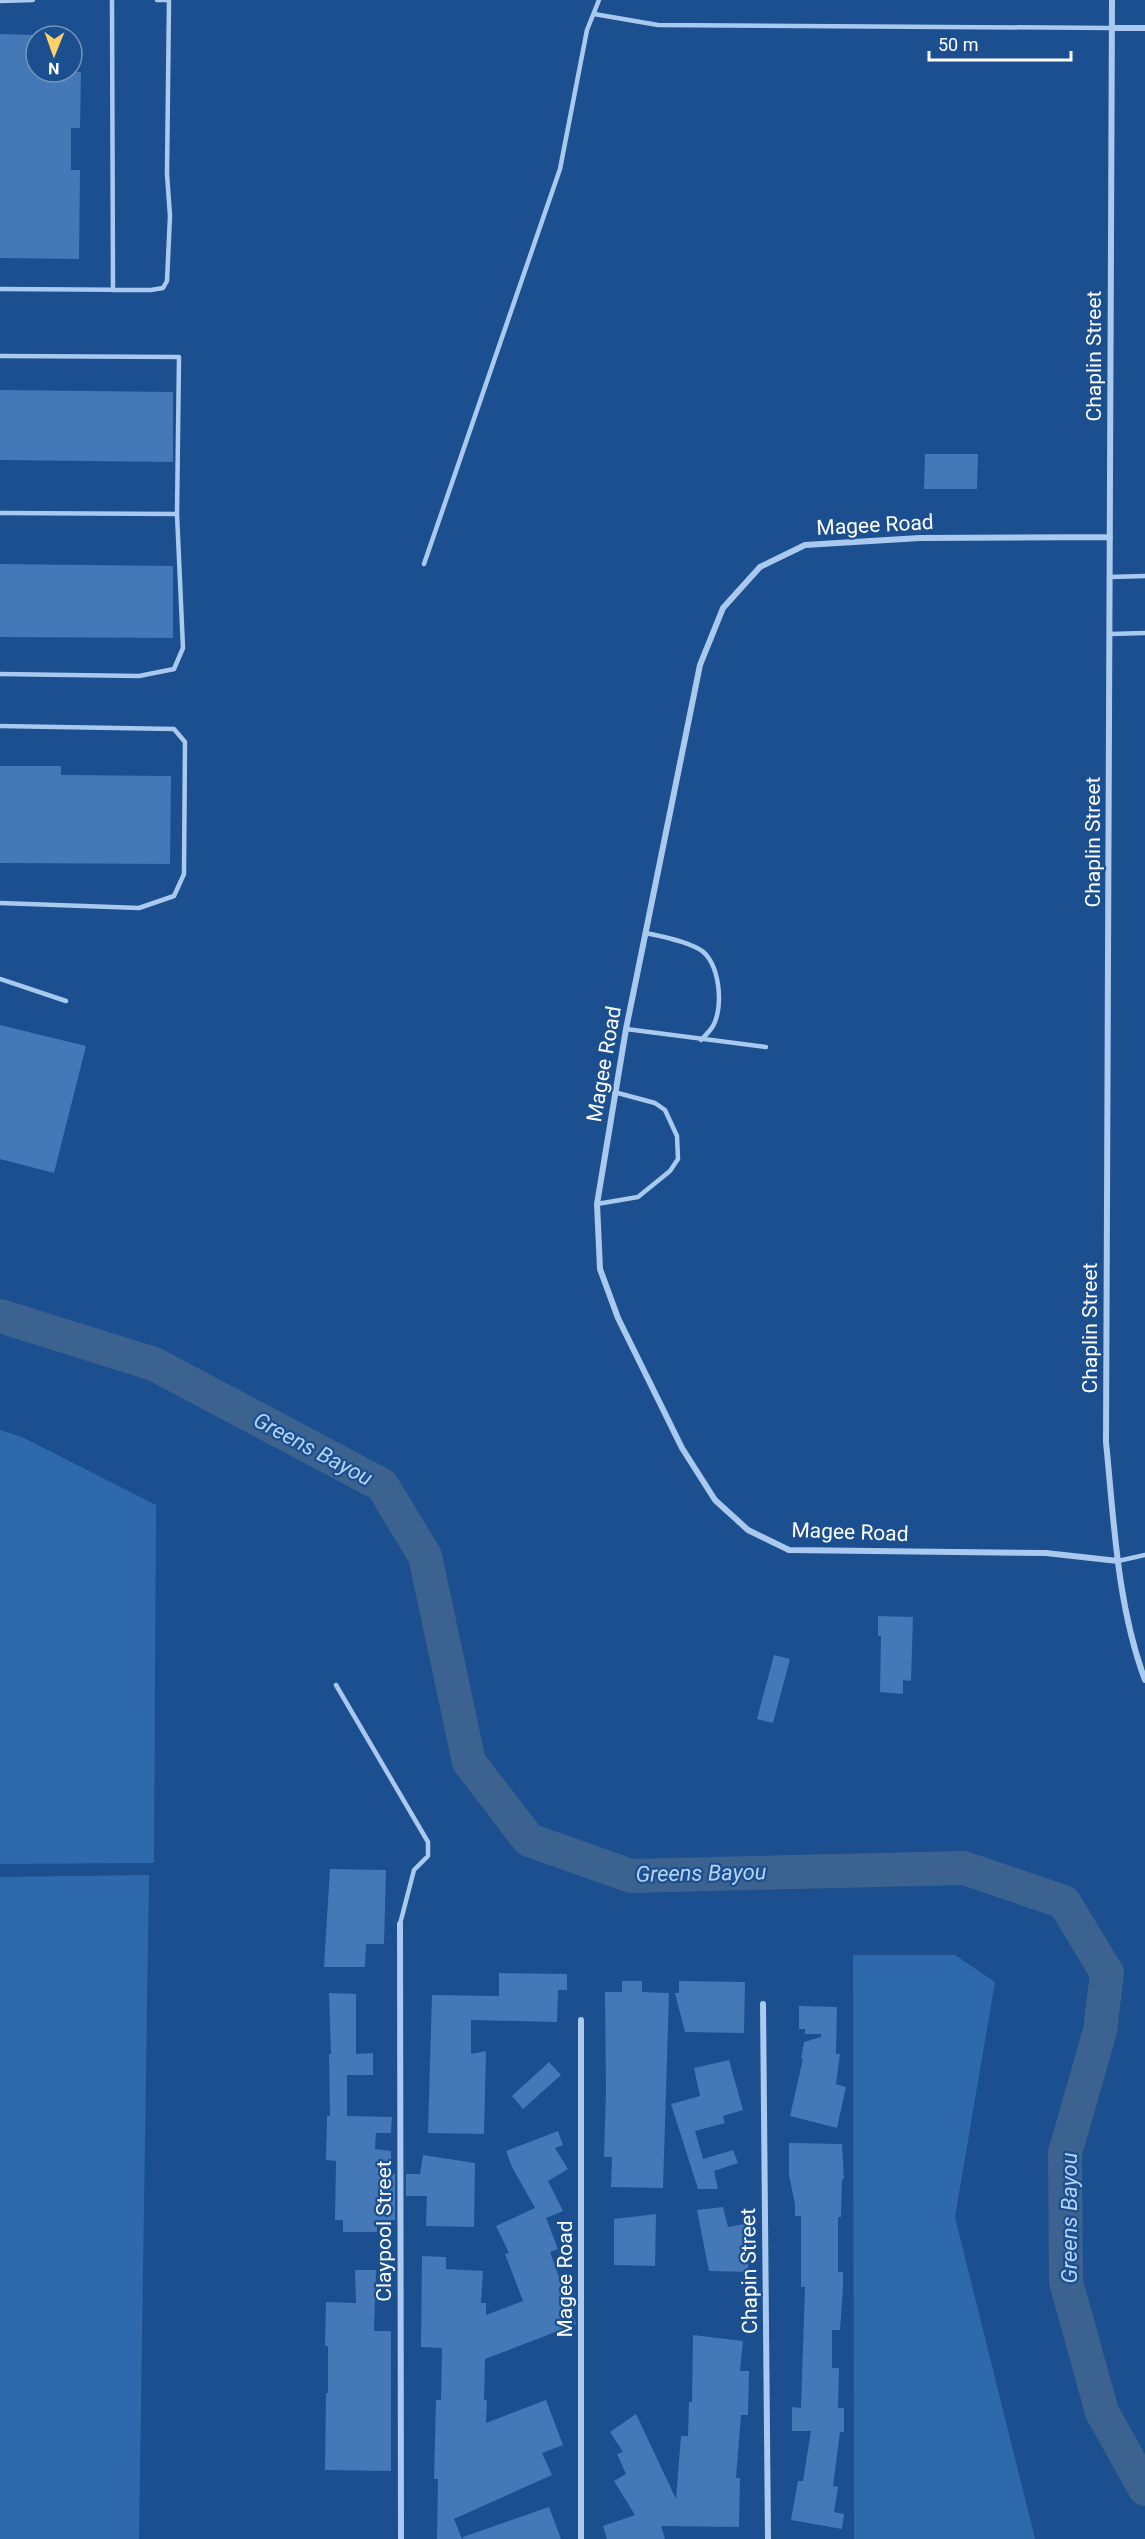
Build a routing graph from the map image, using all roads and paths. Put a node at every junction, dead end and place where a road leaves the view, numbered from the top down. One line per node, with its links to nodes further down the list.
1 (33, 0): 7 (lane)
2 (112, 0): 12 (lane)
3 (157, 0): 4 (lane)
4 (169, 0): 12 (lane)
5 (600, 0): 8 (lane)
6 (1112, 0): 9 (street, Chaplin Street)
7 (0, 1)
8 (594, 14): 9 (lane); 17 (lane)
9 (1112, 28): 10 (street); 16 (street, Chaplin Street)
10 (1145, 28)
11 (0, 289): 12 (lane)
12 (113, 290)
13 (0, 356): 15 (lane)
14 (0, 513): 15 (lane)
15 (177, 514): 22 (lane)
16 (1110, 537): 19 (street, Chaplin Street); 25 (street, Magee Road)
17 (424, 564)
18 (1145, 576): 19 (lane)
19 (1110, 577): 21 (street, Chaplin Street)
20 (1145, 633): 21 (lane)
21 (1110, 634): 34 (street, Chaplin Street)
22 (0, 674)
23 (0, 726): 24 (lane)
24 (0, 903)
25 (646, 933): 28 (street, Magee Road); 29 (lane)
26 (0, 979): 27 (lane)
27 (66, 1001)
28 (626, 1029): 29 (lane); 31 (street, Magee Road)
29 (701, 1040): 30 (lane)
30 (766, 1047)
31 (614, 1092): 32 (street, Magee Road); 32 (lane)
32 (597, 1204): 34 (street, Magee Road)
33 (1145, 1555): 34 (lane)
34 (1118, 1561): 35 (street, Chaplin Street)
35 (1145, 1680)
36 (336, 1685): 37 (lane)
37 (400, 1924): 40 (street, Claypool Street)
38 (763, 2004): 42 (street, Chapin Street)
39 (581, 2020): 41 (street, Magee Road)
40 (400, 2539)
41 (581, 2539)
42 (768, 2539)

